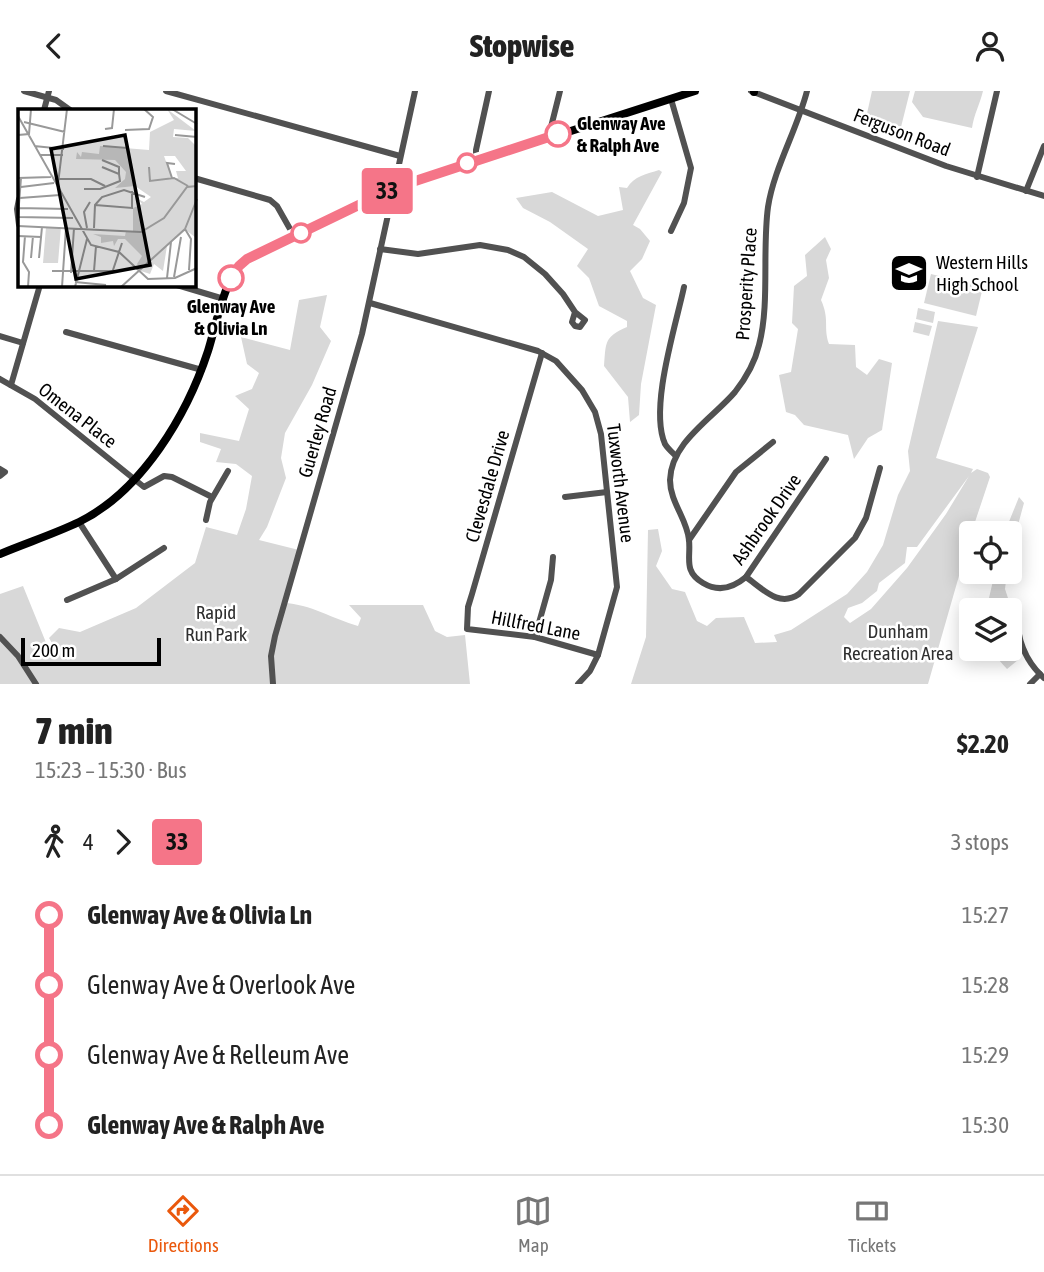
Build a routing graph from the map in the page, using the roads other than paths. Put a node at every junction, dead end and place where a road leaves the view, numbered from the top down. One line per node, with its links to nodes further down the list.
1 (24, 91): 10 (street)
2 (166, 91): 16 (street)
3 (415, 91): 16 (street, Guerley Road)
4 (489, 91): 17 (street)
5 (559, 91): 14 (street)
6 (695, 91): 11 (main road)
7 (753, 91): 13 (street, Ferguson Road)
8 (807, 91): 13 (street, Prosperity Place)
9 (997, 91): 19 (street)
10 (48, 94): 12 (street)
11 (675, 95): 14 (main road); 27 (street)
12 (69, 109)
13 (802, 111): 19 (street, Ferguson Road); 44 (street, Prosperity Place)
14 (552, 136): 17 (main road)
15 (1044, 146): 23 (street)
16 (400, 156): 18 (street, Guerley Road)
17 (476, 160): 21 (main road)
18 (398, 168): 21 (main road); 22 (street, Guerley Road)
19 (977, 177): 23 (street, Ferguson Road)
20 (196, 179): 28 (street)
21 (412, 182): 22 (main road)
22 (394, 188): 25 (main road); 26 (street, Guerley Road)
23 (1026, 191): 24 (street, Ferguson Road)
24 (1044, 196)
25 (370, 199): 26 (main road); 28 (main road)
26 (389, 209): 29 (street, Guerley Road)
27 (671, 231)
28 (294, 236): 33 (main road)
29 (380, 249): 34 (street, Guerley Road); 35 (street)
30 (39, 287): 38 (street)
31 (184, 287): 33 (street)
32 (684, 287): 44 (street)
33 (224, 299): 40 (main road)
34 (370, 303): 39 (street, Tuxworth Avenue); 68 (street, Guerley Road)
35 (575, 312)
36 (65, 332): 40 (street)
37 (0, 337): 38 (street)
38 (23, 343): 42 (street)
39 (542, 352): 49 (street, Tuxworth Avenue); 61 (street, Clevesdale Drive)
40 (202, 370): 48 (main road)
41 (0, 379): 42 (street, Omena Place)
42 (10, 385): 48 (street, Omena Place)
43 (773, 442): 54 (street)
44 (676, 456): 54 (street, Ashbrook Drive)
45 (826, 459): 58 (street, Ashbrook Drive)
46 (880, 468): 58 (street)
47 (228, 471): 50 (street)
48 (135, 480): 50 (street); 53 (main road)
49 (607, 492): 51 (street); 65 (street, Tuxworth Avenue)
50 (212, 497): 52 (street)
51 (565, 497)
52 (206, 520)
53 (79, 522): 56 (main road); 59 (street)
54 (689, 540): 58 (street, Ashbrook Drive)
55 (164, 548): 59 (street)
56 (0, 554)
57 (553, 557): 63 (street)
58 (747, 577)
59 (116, 579): 60 (street)
60 (67, 600)
61 (467, 629): 63 (street, Hillfred Lane)
62 (0, 637): 67 (street)
63 (535, 637): 65 (street, Hillfred Lane)
64 (1022, 646): 66 (street)
65 (598, 655): 69 (street, Tuxworth Avenue)
66 (1042, 676): 70 (street)
67 (36, 684)
68 (273, 684)
69 (578, 684)
70 (1030, 684)

